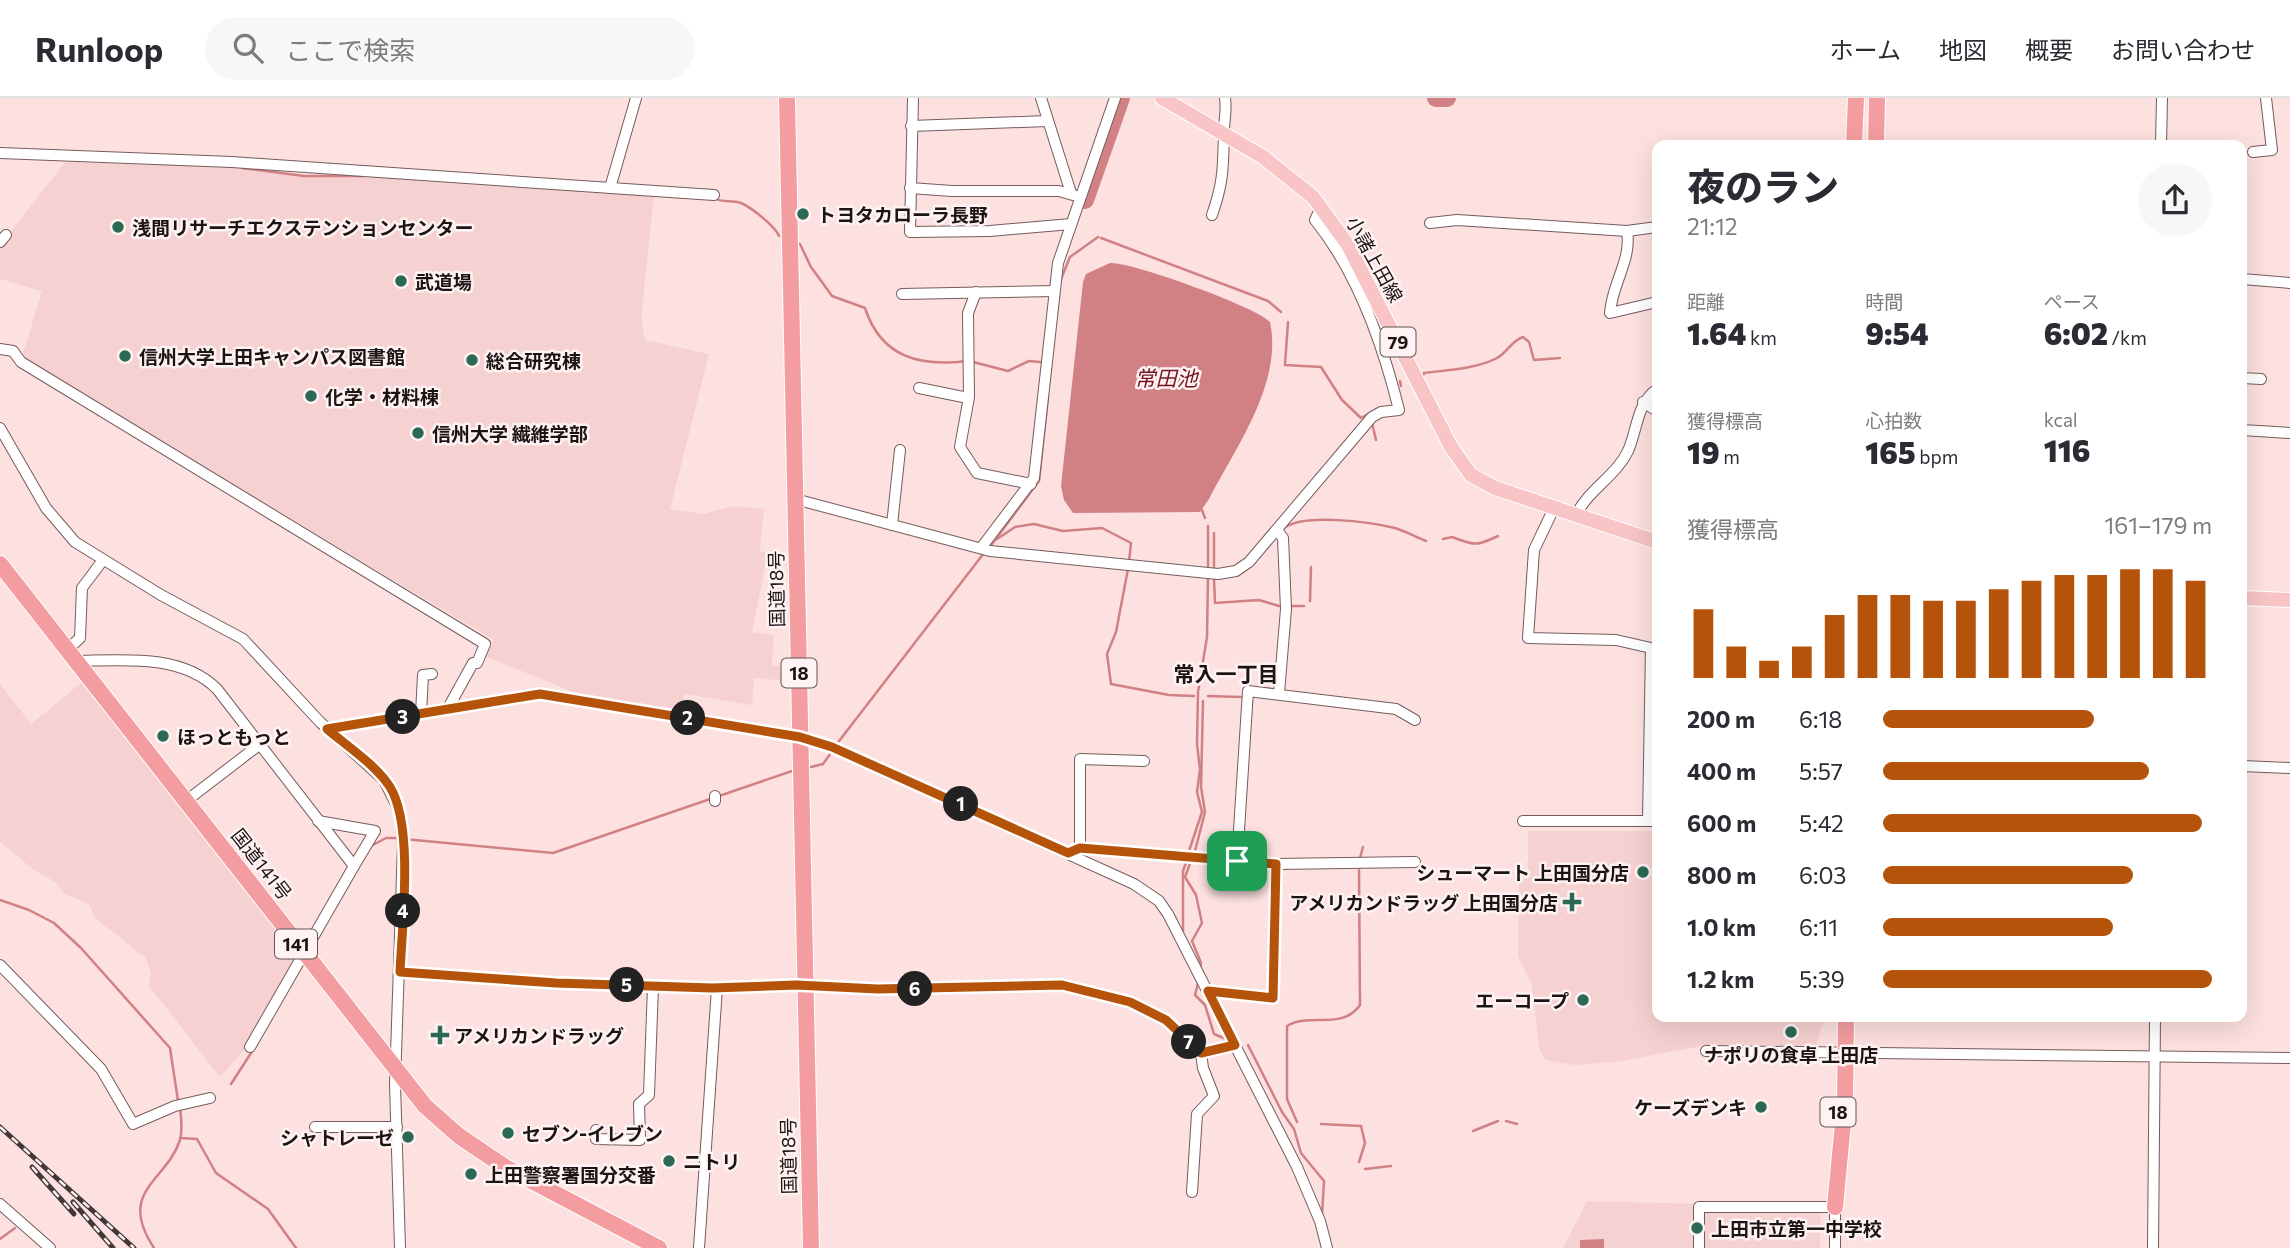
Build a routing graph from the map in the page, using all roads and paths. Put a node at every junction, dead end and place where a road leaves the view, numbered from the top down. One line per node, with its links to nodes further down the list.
1 (636, 98): 21 (street)
2 (787, 98): 50 (highway, 国道18号 / 18)
3 (912, 98): 13 (street)
4 (1041, 98): 12 (street)
5 (1115, 98): 23 (street)
6 (1162, 98): 14 (main road, 小諸上田線 / 79)
7 (1225, 98): 14 (street)
8 (1856, 98): 15 (highway)
9 (1877, 98): 16 (highway)
10 (2162, 98): 17 (street)
11 (2266, 98): 18 (street)
12 (1047, 121): 13 (street); 23 (street)
13 (911, 126): 20 (street)
14 (1224, 134): 24 (main road, 小諸上田線 / 79); 25 (street)
15 (1854, 140)
16 (1876, 140)
17 (2161, 140)
18 (2253, 152)
19 (0, 153): 21 (street)
20 (910, 187): 23 (street); 27 (street)
21 (610, 188): 22 (street)
22 (714, 195)
23 (1076, 195): 27 (street)
24 (1321, 207): 51 (main road, 小諸上田線 / 79); 54 (street)
25 (1212, 215)
26 (1430, 223): 29 (street)
27 (1071, 224): 32 (street)
28 (1652, 227): 29 (street)
29 (1627, 231): 35 (street)
30 (2247, 279): 31 (street)
31 (2290, 283)
32 (1054, 291): 33 (street); 49 (street)
33 (976, 292): 34 (street); 41 (street)
34 (902, 294)
35 (1652, 304)
36 (0, 349): 64 (street)
37 (2247, 378): 38 (street)
38 (2261, 379)
39 (919, 388): 41 (street)
40 (1652, 394): 42 (street)
41 (968, 398): 49 (street)
42 (1643, 402): 43 (street); 52 (street)
43 (1652, 408)
44 (0, 428): 47 (street)
45 (2247, 430): 46 (street)
46 (2290, 433)
47 (5, 448): 57 (street)
48 (900, 450): 53 (street)
49 (1031, 484): 56 (street)
50 (795, 499): 53 (street); 69 (highway, 国道18号 / 18)
51 (1555, 508): 52 (main road, 小諸上田線 / 79); 68 (street)
52 (1576, 515): 55 (main road, 小諸上田線 / 79)
53 (892, 524): 56 (street)
54 (1277, 530): 56 (street); 63 (street)
55 (1652, 540)
56 (985, 549)
57 (103, 560): 61 (street); 67 (street)
58 (0, 564): 61 (highway, 国道141号 / 141)
59 (2247, 598): 60 (main road)
60 (2290, 600)
61 (73, 655): 70 (street); 74 (highway, 国道141号 / 141)
62 (432, 674): 65 (street)
63 (1279, 693): 66 (street); 80 (street)
64 (447, 710): 65 (street); 69 (street)
65 (421, 714): 67 (street)
66 (1415, 720)
67 (327, 729): 86 (street)
68 (1652, 734)
69 (800, 737): 79 (street); 87 (highway, 国道18号 / 18)
70 (259, 745): 74 (street); 75 (street)
71 (1144, 761): 78 (street)
72 (2247, 766): 73 (street)
73 (2290, 768)
74 (186, 801): 84 (highway, 国道141号 / 141)
75 (318, 821): 83 (street); 83 (street)
76 (1523, 821): 77 (street)
77 (1652, 821)
78 (1080, 848): 79 (street); 80 (street)
79 (1068, 853): 90 (street)
80 (1237, 861): 82 (street)
81 (1415, 862): 82 (street)
82 (1276, 864): 90 (street)
83 (354, 866): 84 (street)
84 (303, 953): 95 (street); 101 (highway, 国道141号 / 141)
85 (0, 965): 102 (street)
86 (400, 972): 88 (street); 101 (street)
87 (806, 985): 89 (street); 98 (street); 113 (highway, 国道18号 / 18)
88 (653, 986): 89 (street); 105 (street)
89 (717, 988): 112 (street)
90 (1208, 991): 94 (street)
91 (1839, 1022): 97 (highway, 18)
92 (1845, 1022): 97 (highway, 18)
93 (2155, 1022): 99 (street)
94 (1235, 1045): 98 (street); 114 (street)
95 (250, 1047)
96 (1706, 1051): 97 (street)
97 (1842, 1052): 99 (street); 108 (highway, 18)
98 (1201, 1053): 106 (street)
99 (2154, 1056): 100 (street); 117 (street)
100 (2290, 1058)
101 (395, 1069): 103 (street); 111 (highway, 国道141号 / 141)
102 (210, 1098)
103 (397, 1127): 104 (street); 110 (street)
104 (316, 1128)
105 (596, 1130)
106 (1192, 1192)
107 (0, 1203): 109 (street)
108 (1835, 1207): 115 (street); 116 (street)
109 (50, 1248)
110 (400, 1248)
111 (659, 1248)
112 (699, 1248)
113 (811, 1248)
114 (1327, 1248)
115 (1699, 1248)
116 (1835, 1248)
117 (2153, 1248)

